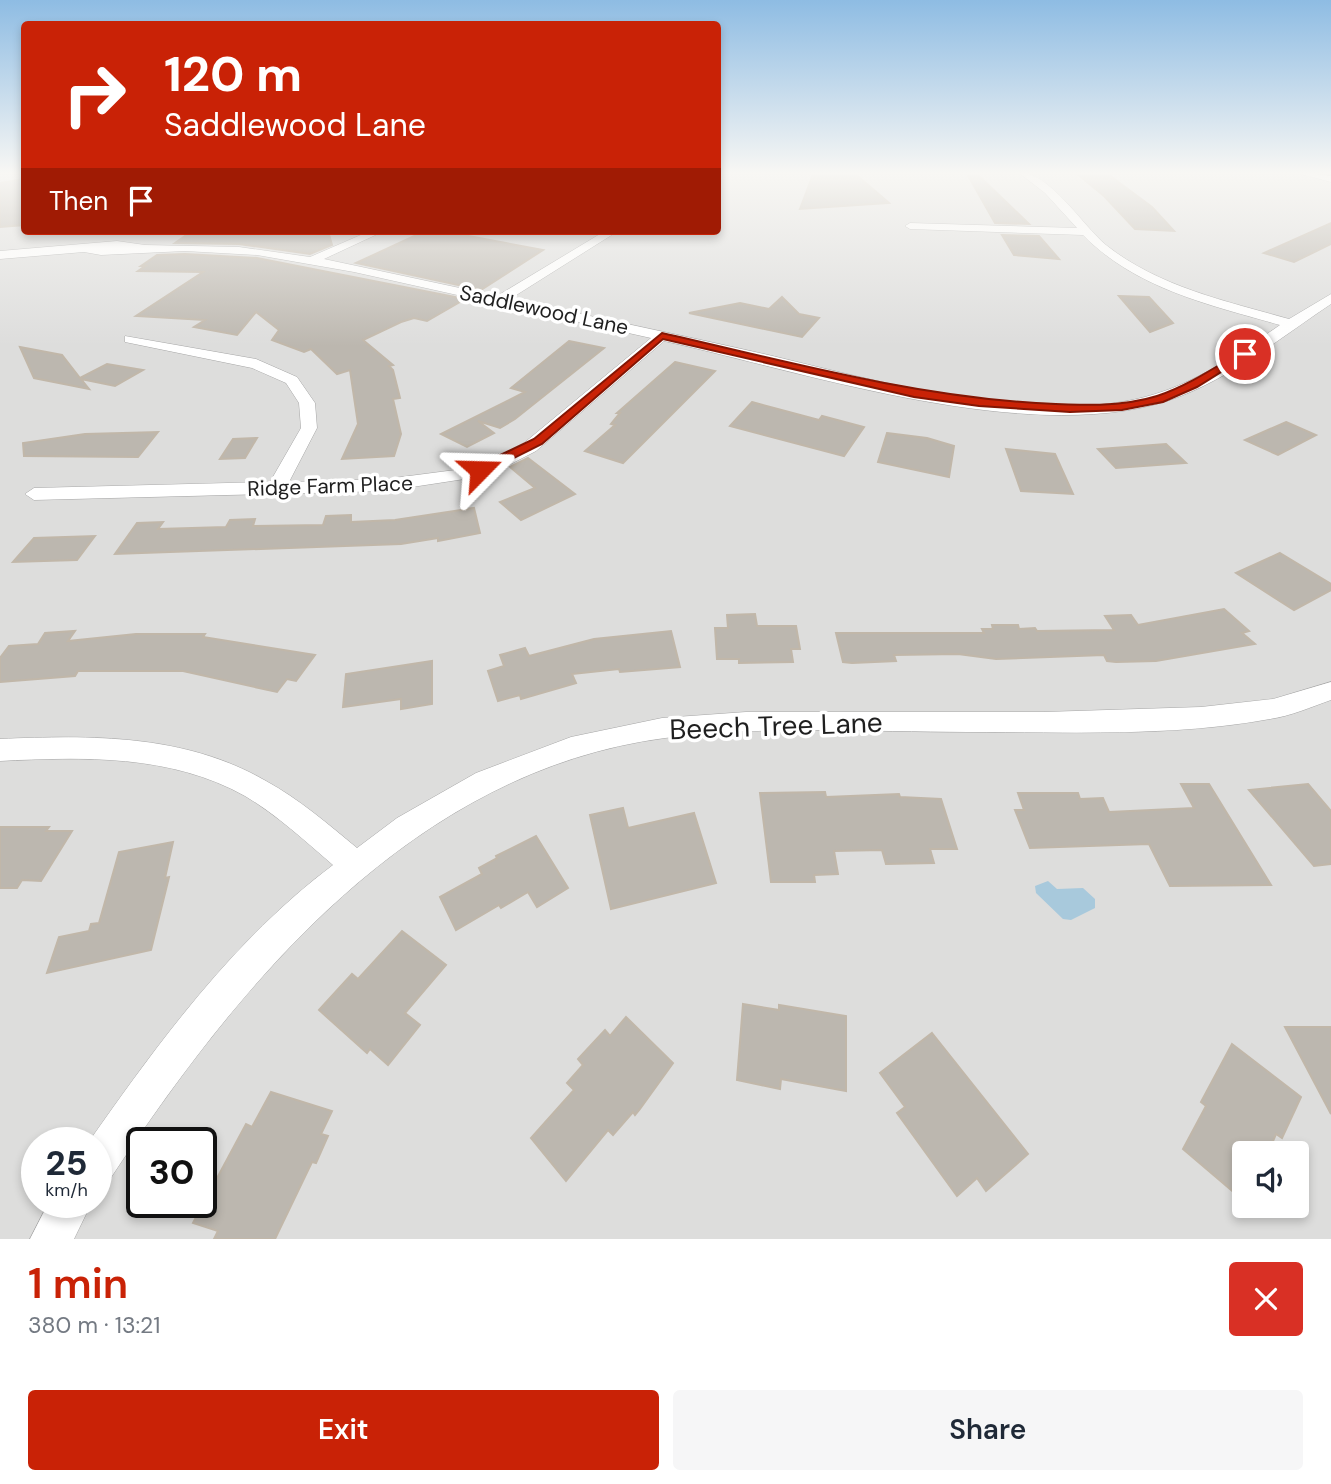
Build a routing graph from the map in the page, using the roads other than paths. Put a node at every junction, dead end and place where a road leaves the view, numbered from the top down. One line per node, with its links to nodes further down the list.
1 (1007, 230): 3 (street)
2 (1084, 230): 3 (street)
3 (1087, 233): 10 (street)
4 (370, 235): 7 (street)
5 (607, 235): 9 (street)
6 (0, 255): 7 (street, Saddlewood Lane)
7 (312, 260): 9 (street, Saddlewood Lane)
8 (1331, 298): 10 (street, Saddlewood Lane)
9 (499, 300): 11 (street, Saddlewood Lane)
10 (1290, 324): 11 (street, Saddlewood Lane)
11 (662, 336): 13 (street, Ridge Farm Place)
12 (130, 339): 13 (street)
13 (276, 488): 14 (street, Ridge Farm Place)
14 (34, 495)
15 (1331, 691): 17 (street, Beech Tree Lane)
16 (0, 750): 17 (street)
17 (356, 866): 18 (street, Beech Tree Lane)
18 (112, 1142)
19 (63, 1218): 20 (street)
20 (51, 1239)

